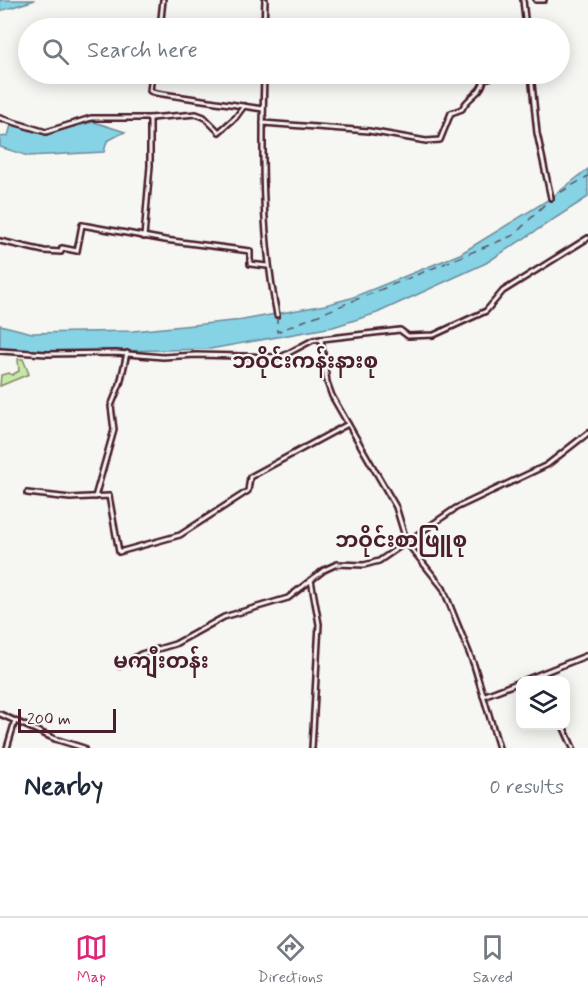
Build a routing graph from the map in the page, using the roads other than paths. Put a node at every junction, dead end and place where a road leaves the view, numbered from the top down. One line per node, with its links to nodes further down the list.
1 (163, 0): 6 (street)
2 (265, 0): 7 (street)
3 (524, 0): 8 (street)
4 (536, 0): 5 (street)
5 (544, 0)
6 (161, 18)
7 (264, 18)
8 (525, 18)
9 (151, 84): 13 (street)
10 (264, 84): 14 (street)
11 (482, 84): 17 (street)
12 (532, 84): 18 (street)
13 (244, 106): 14 (street); 16 (street)
14 (263, 109): 17 (street)
15 (0, 118): 16 (street)
16 (150, 118): 19 (street)
17 (263, 123): 22 (street)
18 (551, 198)
19 (144, 237): 21 (street); 22 (street)
20 (588, 238): 24 (street)
21 (0, 240)
22 (267, 266): 23 (street)
23 (277, 315)
24 (321, 339): 26 (street); 27 (street)
25 (0, 351): 26 (street)
26 (127, 354): 30 (street)
27 (348, 424): 30 (street); 31 (street)
28 (588, 433): 31 (street)
29 (27, 493): 30 (street)
30 (95, 497)
31 (407, 543): 32 (street); 38 (street)
32 (311, 580): 34 (street); 44 (street)
33 (588, 655): 35 (street)
34 (120, 666)
35 (544, 674): 36 (street)
36 (538, 676)
37 (516, 684): 38 (street)
38 (483, 696): 45 (street)
39 (0, 714): 40 (street)
40 (15, 720): 42 (street); 43 (street)
41 (565, 730): 46 (street)
42 (7, 748)
43 (84, 748)
44 (312, 748)
45 (500, 748)
46 (573, 748)

